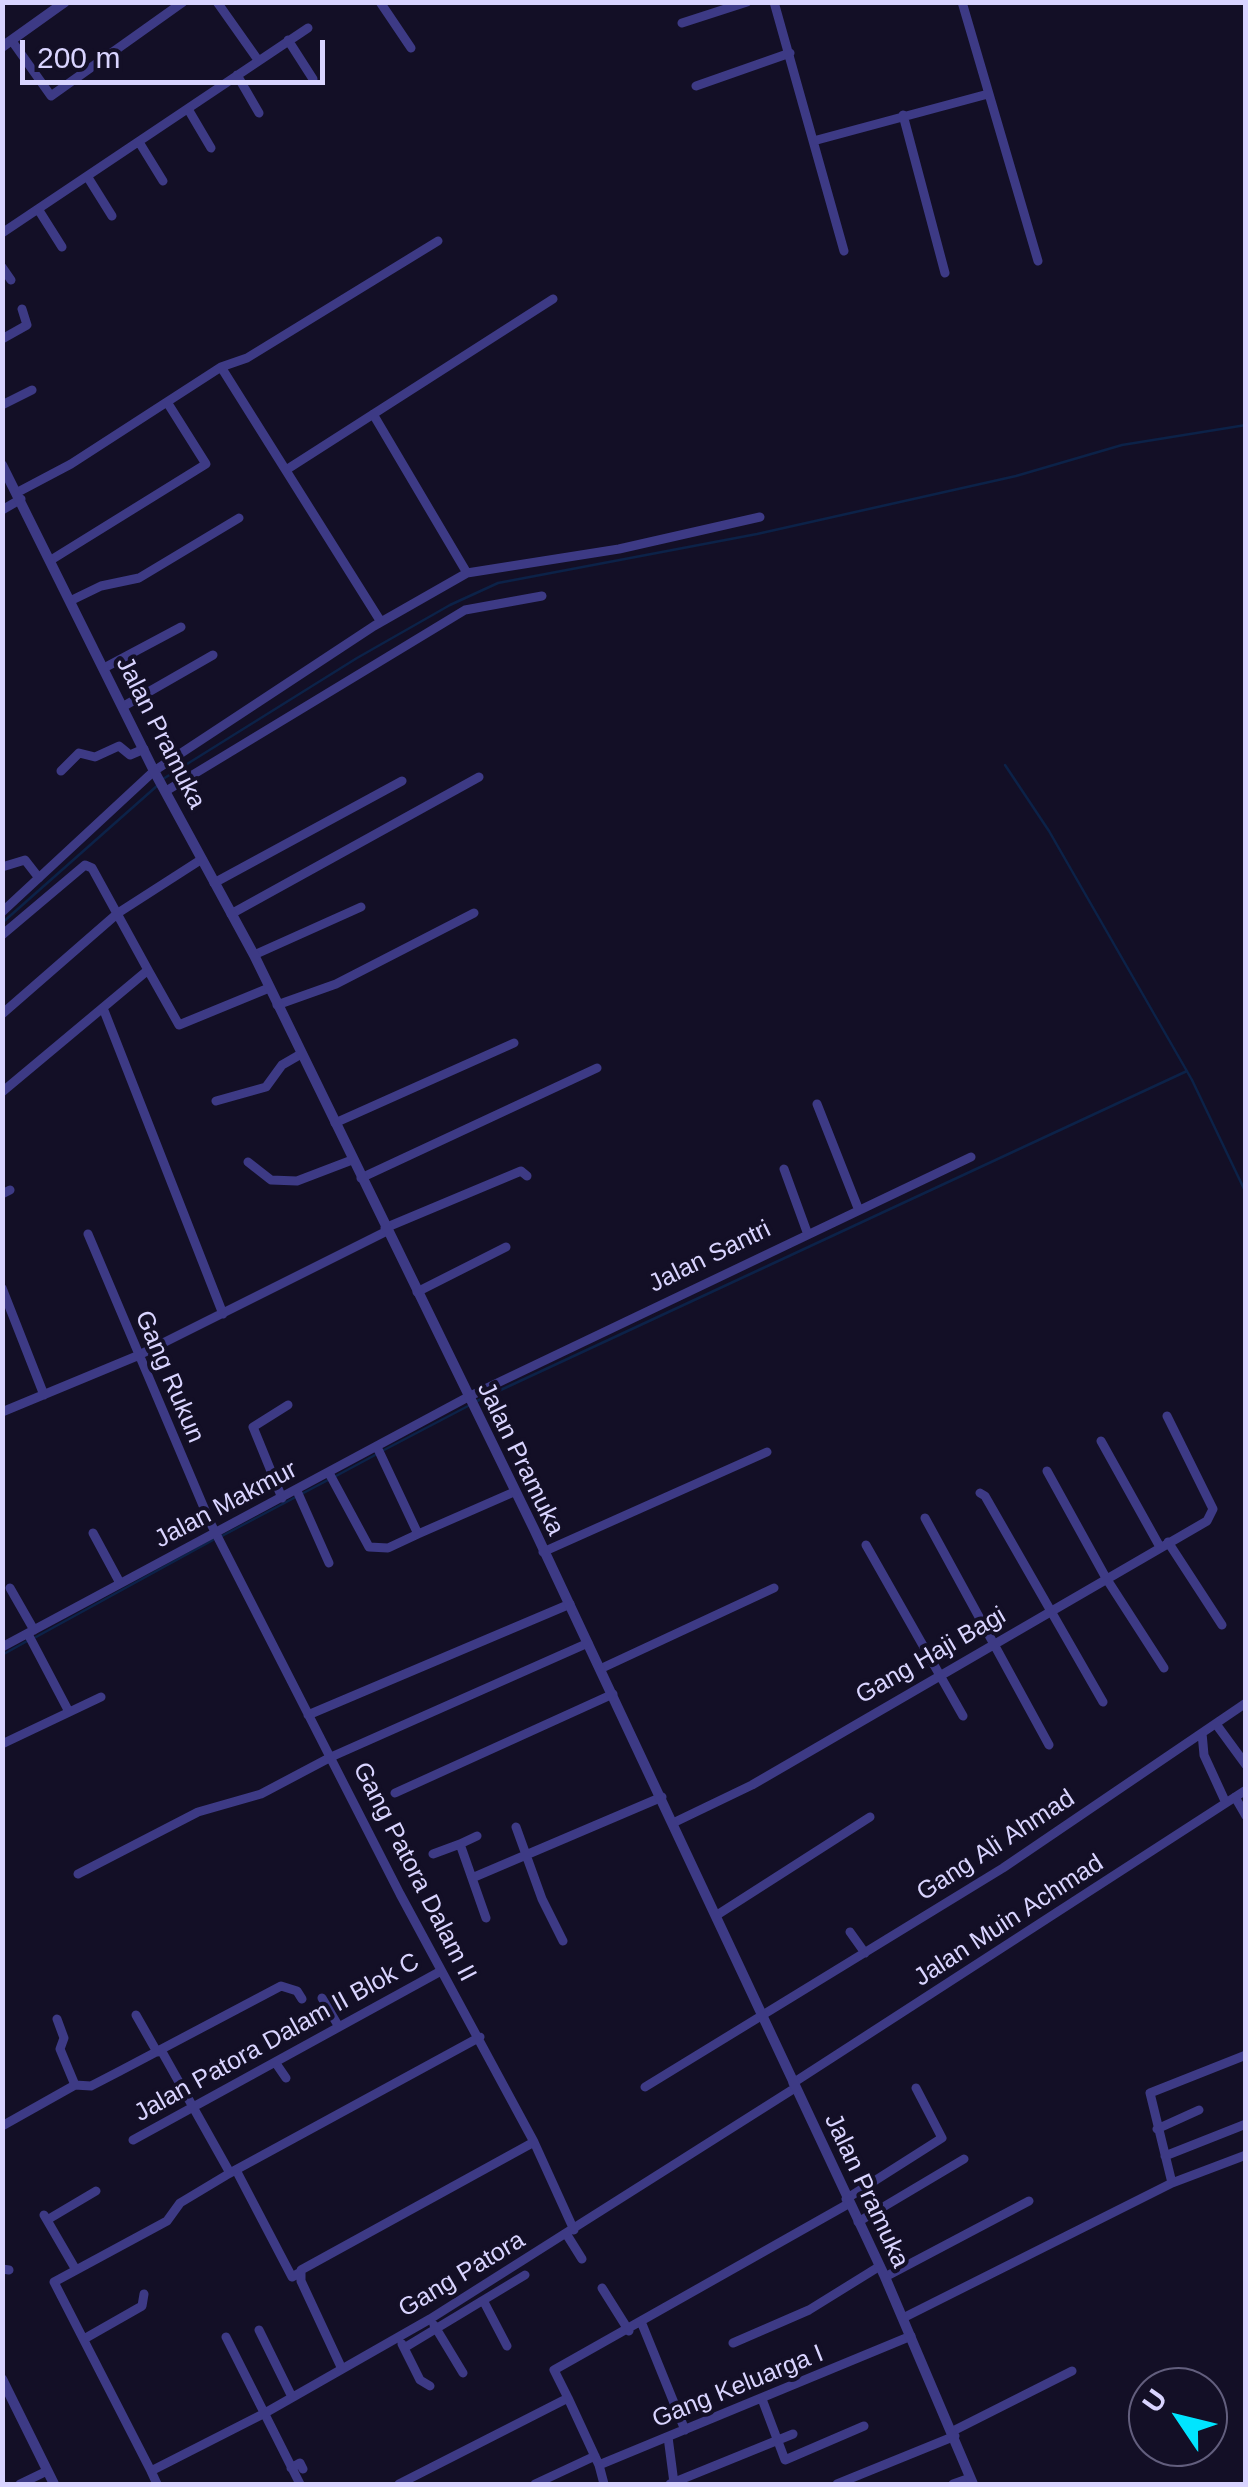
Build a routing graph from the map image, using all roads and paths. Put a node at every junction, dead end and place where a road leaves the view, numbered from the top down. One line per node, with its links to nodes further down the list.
1 (183, 2): 11 (street)
2 (217, 2): 14 (street)
3 (380, 2): 12 (street)
4 (747, 2): 8 (street)
5 (774, 2): 13 (street)
6 (962, 2): 18 (street)
7 (63, 3): 11 (street)
8 (682, 24)
9 (308, 28): 10 (street)
10 (288, 40): 14 (street); 16 (street)
11 (7, 44)
12 (412, 48)
13 (790, 53): 17 (street); 22 (street)
14 (258, 60): 15 (street)
15 (237, 75): 19 (street); 20 (street)
16 (312, 79)
17 (696, 86)
18 (988, 94): 21 (street); 33 (street)
19 (188, 109): 23 (street); 24 (street)
20 (260, 113)
21 (904, 114): 22 (street); 35 (street)
22 (817, 140): 32 (street)
23 (139, 142): 25 (street); 26 (street)
24 (211, 148)
25 (86, 176): 27 (street); 28 (street)
26 (163, 180)
27 (38, 209): 29 (street); 31 (street)
28 (112, 216)
29 (2, 233)
30 (438, 241): 40 (street)
31 (62, 247)
32 (844, 251)
33 (1038, 261)
34 (2, 267): 36 (street)
35 (946, 272)
36 (11, 280)
37 (553, 298): 44 (street)
38 (22, 309): 39 (street)
39 (2, 339)
40 (220, 367): 42 (street); 46 (street)
41 (32, 390): 43 (street)
42 (167, 402): 47 (street); 51 (street)
43 (2, 405)
44 (373, 414): 46 (street); 52 (street)
45 (2, 465): 47 (street, Jalan Pramuka)
46 (286, 470): 55 (street)
47 (20, 495): 48 (street); 51 (street, Jalan Pramuka)
48 (2, 510)
49 (760, 516): 52 (street)
50 (239, 518): 54 (street)
51 (51, 560): 54 (street, Jalan Pramuka)
52 (467, 573): 55 (street)
53 (542, 596): 65 (street)
54 (70, 601): 58 (street, Jalan Pramuka)
55 (381, 622): 62 (street)
56 (181, 627): 58 (street)
57 (213, 655): 59 (street)
58 (104, 668): 59 (street, Jalan Pramuka)
59 (124, 706): 60 (street, Jalan Pramuka)
60 (144, 748): 61 (street); 62 (street, Jalan Pramuka)
61 (60, 771)
62 (154, 771): 65 (street, Jalan Pramuka); 68 (street)
63 (479, 778): 74 (street)
64 (402, 781): 69 (street)
65 (166, 791): 66 (street, Jalan Pramuka)
66 (202, 859): 69 (street, Jalan Pramuka); 72 (street)
67 (2, 867): 68 (street)
68 (39, 878): 70 (street)
69 (214, 883): 74 (street, Jalan Pramuka)
70 (4, 907)
71 (361, 908): 76 (street)
72 (118, 913): 75 (street); 77 (street); 81 (street)
73 (474, 913): 79 (street)
74 (231, 914): 76 (street, Jalan Pramuka)
75 (2, 935)
76 (254, 956): 78 (street, Jalan Pramuka)
77 (148, 970): 78 (street); 80 (street)
78 (269, 988): 79 (street, Jalan Pramuka)
79 (277, 1005): 83 (street, Jalan Pramuka)
80 (103, 1008): 85 (street); 102 (street)
81 (2, 1014)
82 (514, 1043): 88 (street)
83 (301, 1054): 86 (street); 88 (street, Jalan Pramuka)
84 (598, 1068): 94 (street)
85 (2, 1092)
86 (216, 1101)
87 (817, 1104): 95 (street)
88 (334, 1123): 90 (street, Jalan Pramuka)
89 (971, 1157): 95 (street, Jalan Santri)
90 (352, 1160): 91 (street); 94 (street, Jalan Pramuka)
91 (248, 1162)
92 (784, 1170): 97 (street)
93 (527, 1176): 96 (street)
94 (362, 1178): 96 (street, Jalan Pramuka)
95 (858, 1208): 97 (street, Jalan Santri)
96 (386, 1230): 101 (street, Jalan Pramuka); 102 (street)
97 (808, 1232): 105 (street, Jalan Santri)
98 (88, 1234): 103 (street, Gang Rukun)
99 (506, 1247): 101 (street)
100 (2, 1288): 104 (street)
101 (417, 1292): 105 (street, Jalan Pramuka)
102 (223, 1314): 103 (street)
103 (137, 1356): 104 (street); 121 (street, Gang Rukun)
104 (44, 1395): 107 (street)
105 (468, 1397): 110 (street, Jalan Makmur); 114 (street, Jalan Pramuka)
106 (288, 1405): 117 (street)
107 (2, 1412)
108 (1167, 1416): 123 (street, Gang Haji Bagi)
109 (1101, 1441): 123 (street)
110 (379, 1451): 113 (street, Jalan Makmur); 120 (street)
111 (767, 1452): 124 (street)
112 (1047, 1471): 126 (street)
113 (331, 1477): 116 (street, Jalan Makmur); 120 (street)
114 (514, 1492): 120 (street); 124 (street, Jalan Pramuka)
115 (980, 1493): 131 (street)
116 (298, 1495): 117 (street, Jalan Makmur); 125 (street)
117 (282, 1498): 121 (street, Jalan Makmur)
118 (925, 1518): 135 (street)
119 (93, 1532): 127 (street)
120 (418, 1534)
121 (219, 1537): 127 (street, Jalan Makmur); 145 (street, Gang Patora Dalam II)
122 (866, 1545): 139 (street)
123 (1164, 1545): 126 (street, Gang Haji Bagi); 132 (street)
124 (543, 1552): 130 (street, Jalan Pramuka)
125 (329, 1563)
126 (1106, 1578): 131 (street, Gang Haji Bagi); 137 (street)
127 (120, 1583): 133 (street, Jalan Makmur)
128 (10, 1588): 133 (street)
129 (774, 1588): 138 (street)
130 (570, 1604): 134 (street, Jalan Pramuka); 145 (street)
131 (1049, 1610): 135 (street, Gang Haji Bagi); 142 (street)
132 (1222, 1625)
133 (31, 1636): 136 (street, Jalan Makmur); 144 (street)
134 (588, 1643): 138 (street, Jalan Pramuka); 151 (street)
135 (992, 1644): 139 (street, Gang Haji Bagi); 150 (street)
136 (2, 1647)
137 (1164, 1668)
138 (600, 1669): 140 (street, Jalan Pramuka)
139 (938, 1674): 146 (street); 159 (street, Gang Haji Bagi)
140 (613, 1694): 154 (street); 155 (street, Jalan Pramuka)
141 (101, 1696): 144 (street)
142 (1103, 1702)
143 (1246, 1703): 147 (street, Gang Ali Ahmad)
144 (68, 1710): 149 (street)
145 (308, 1715): 151 (street, Gang Patora Dalam II)
146 (963, 1716)
147 (1216, 1724): 148 (street, Gang Ali Ahmad); 152 (street)
148 (1202, 1732): 156 (street); 171 (street, Gang Ali Ahmad)
149 (2, 1744)
150 (1049, 1745)
151 (332, 1757): 165 (street); 172 (street, Gang Patora Dalam II)
152 (1246, 1766)
153 (1246, 1790): 156 (street, Jalan Muin Achmad)
154 (395, 1793)
155 (662, 1797): 159 (street, Jalan Pramuka); 164 (street)
156 (1231, 1800): 157 (street); 185 (street, Jalan Muin Achmad)
157 (1246, 1816)
158 (870, 1817): 167 (street)
159 (673, 1823): 167 (street, Jalan Pramuka)
160 (516, 1827): 164 (street)
161 (478, 1836): 162 (street)
162 (460, 1844): 163 (street); 166 (street)
163 (433, 1854)
164 (526, 1856): 166 (street); 170 (street)
165 (78, 1874)
166 (472, 1878): 168 (street)
167 (716, 1916): 176 (street, Jalan Pramuka)
168 (486, 1918)
169 (850, 1932): 171 (street)
170 (563, 1941)
171 (865, 1954): 176 (street, Gang Ali Ahmad)
172 (440, 1971): 178 (street, Jalan Patora Dalam II Blok C); 179 (street, Gang Patora Dalam II)
173 (322, 1998): 178 (street)
174 (302, 1999): 180 (street)
175 (136, 2015): 180 (street)
176 (763, 2017): 185 (street, Jalan Pramuka); 186 (street, Gang Ali Ahmad)
177 (57, 2019): 184 (street)
178 (339, 2028): 182 (street, Jalan Patora Dalam II Blok C)
179 (480, 2037): 194 (street, Gang Patora Dalam II); 198 (street)
180 (159, 2051): 184 (street); 188 (street)
181 (1246, 2055): 192 (street)
182 (275, 2062): 183 (street); 188 (street, Jalan Patora Dalam II Blok C)
183 (286, 2078)
184 (81, 2085): 191 (street)
185 (794, 2085): 202 (street, Jalan Pramuka); 204 (street, Gang Patora)
186 (645, 2087)
187 (916, 2088): 202 (street)
188 (196, 2107): 193 (street, Jalan Patora Dalam II Blok C); 198 (street)
189 (1199, 2110): 192 (street)
190 (1246, 2124): 196 (street)
191 (2, 2126)
192 (1157, 2129): 196 (street)
193 (134, 2140)
194 (534, 2142): 204 (street, Gang Patora Dalam II); 208 (street)
195 (1246, 2155): 199 (street)
196 (1164, 2156): 199 (street)
197 (964, 2159): 203 (street)
198 (233, 2172): 206 (street); 208 (street)
199 (1172, 2183): 216 (street)
200 (96, 2191): 206 (street)
201 (1029, 2200): 207 (street)
202 (847, 2202): 203 (street, Jalan Pramuka); 218 (street)
203 (858, 2222): 207 (street, Jalan Pramuka)
204 (571, 2232): 205 (street, Gang Patora Dalam II); 210 (street, Gang Patora)
205 (582, 2259)
206 (76, 2270): 225 (street)
207 (882, 2271): 216 (street, Jalan Pramuka); 226 (street)
208 (299, 2273): 229 (street)
209 (525, 2275): 212 (street)
210 (492, 2281): 212 (street); 214 (street, Gang Patora)
211 (602, 2288): 221 (street)
212 (499, 2291): 215 (street)
213 (144, 2294): 225 (street)
214 (471, 2294): 215 (street); 217 (street, Gang Patora)
215 (481, 2303): 220 (street); 227 (street)
216 (903, 2318): 223 (street, Jalan Pramuka)
217 (430, 2319): 220 (street); 222 (street, Gang Patora)
218 (642, 2324): 221 (street); 241 (street)
219 (260, 2330): 235 (street)
220 (436, 2330): 228 (street); 231 (street)
221 (630, 2331): 236 (street)
222 (398, 2336): 228 (street); 229 (street, Gang Patora)
223 (911, 2336): 237 (street, Gang Keluarga I); 243 (street, Jalan Pramuka)
224 (226, 2337): 238 (street)
225 (84, 2339): 250 (street)
226 (733, 2343)
227 (507, 2346)
228 (404, 2348): 233 (street)
229 (342, 2369): 235 (street, Gang Patora)
230 (1072, 2371): 243 (street)
231 (463, 2373)
232 (2, 2380): 234 (street)
233 (430, 2386)
234 (6, 2396): 249 (street)
235 (292, 2397): 238 (street, Gang Patora)
236 (568, 2398): 246 (street); 256 (street)
237 (762, 2398): 241 (street, Gang Keluarga I); 245 (street)
238 (266, 2413): 239 (street); 247 (street); 250 (street, Gang Patora)
239 (279, 2420)
240 (864, 2426): 245 (street)
241 (684, 2430): 244 (street, Gang Keluarga I)
242 (792, 2434): 245 (street)
243 (954, 2434): 251 (street, Jalan Pramuka); 260 (street)
244 (668, 2437): 246 (street, Gang Keluarga I); 259 (street)
245 (776, 2441): 259 (street)
246 (597, 2461): 257 (street, Gang Keluarga I); 258 (street)
247 (290, 2468): 248 (street); 255 (street)
248 (302, 2469)
249 (47, 2471): 252 (street); 253 (street)
250 (151, 2472): 254 (street)
251 (971, 2481): 261 (street)
252 (20, 2484)
253 (54, 2484)
254 (157, 2484)
255 (300, 2484)
256 (398, 2484)
257 (536, 2484)
258 (604, 2484)
259 (672, 2484)
260 (837, 2484)
261 (953, 2484)

